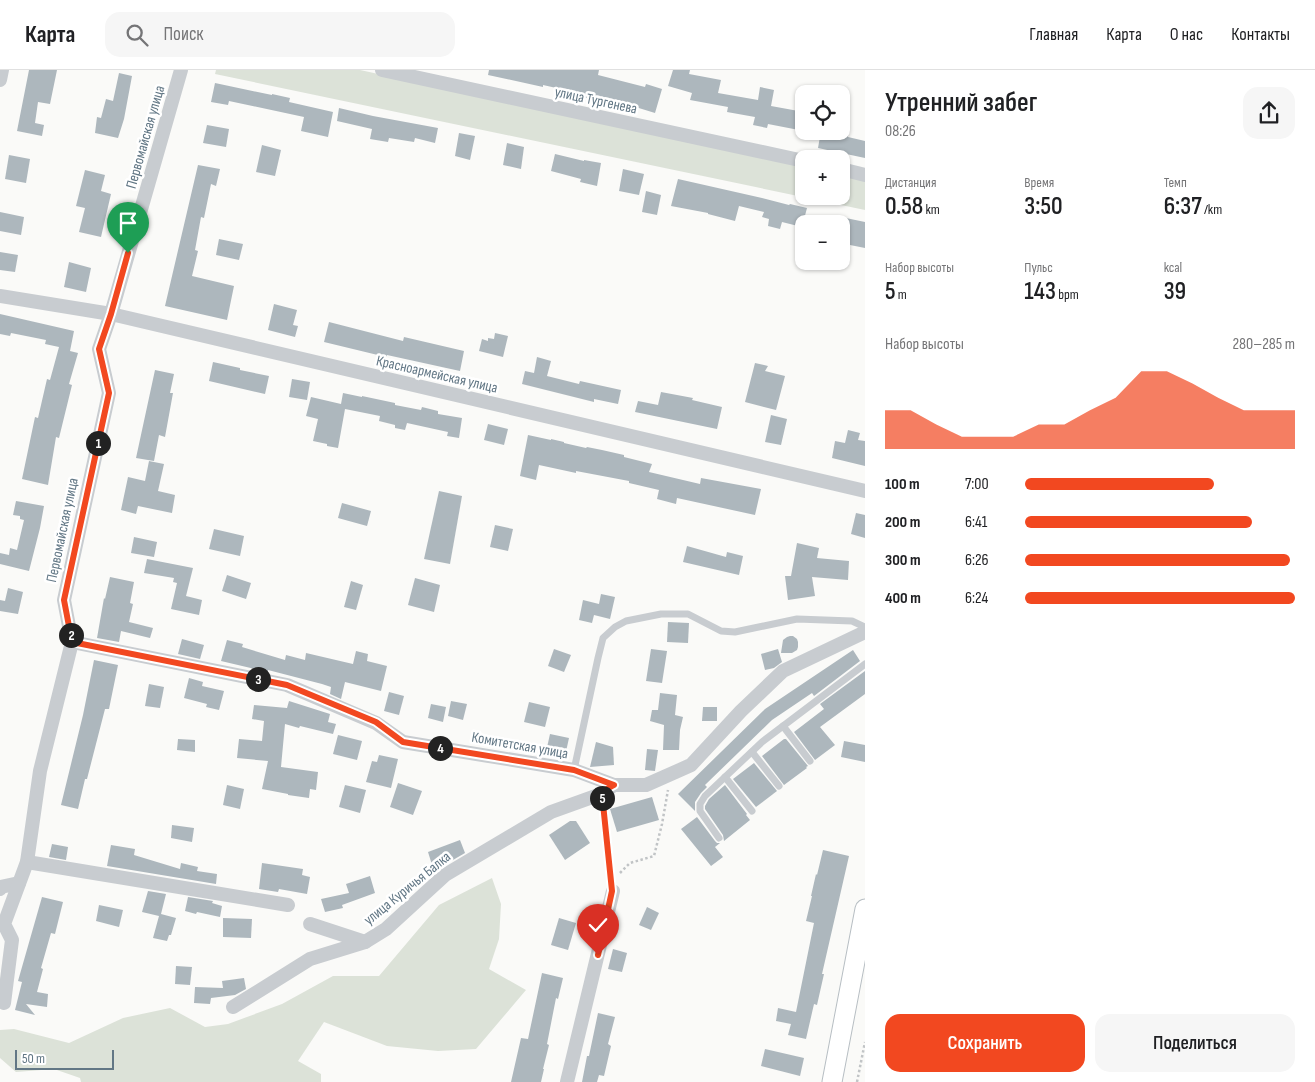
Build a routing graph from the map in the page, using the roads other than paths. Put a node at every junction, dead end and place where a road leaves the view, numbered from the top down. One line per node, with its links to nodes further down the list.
1 (2, 70): 4 (street)
2 (181, 70): 9 (street, Первомайская улица)
3 (382, 70): 5 (street, улица Тургенева)
4 (0, 80)
5 (795, 159)
6 (850, 172): 7 (street)
7 (865, 175)
8 (0, 296): 9 (street, Красноармейская улица)
9 (111, 314): 10 (street, Красноармейская улица); 13 (street, Первомайская улица)
10 (865, 491)
11 (865, 627): 18 (lane)
12 (865, 632): 20 (street, Комитетская улица)
13 (72, 642): 18 (street, Комитетская улица); 25 (street, Первомайская улица)
14 (865, 664): 15 (lane)
15 (783, 726): 16 (lane); 17 (lane)
16 (752, 752): 19 (lane); 21 (lane)
17 (810, 762)
18 (574, 770): 20 (street, Комитетская улица)
19 (725, 777): 23 (lane); 24 (lane)
20 (614, 785): 22 (street, улица Куричья Балка)
21 (779, 786)
22 (602, 794): 27 (lane); 32 (street, улица Куричья Балка)
23 (752, 811)
24 (719, 838)
25 (28, 862): 26 (street, Первомайская улица); 29 (street)
26 (19, 883): 28 (street); 33 (street, Первомайская улица)
27 (612, 886): 35 (street)
28 (0, 889)
29 (288, 905)
30 (865, 909): 36 (main road)
31 (310, 924): 32 (street)
32 (365, 942): 34 (street, улица Куричья Балка)
33 (4, 1003)
34 (233, 1007)
35 (567, 1082)
36 (832, 1082)

